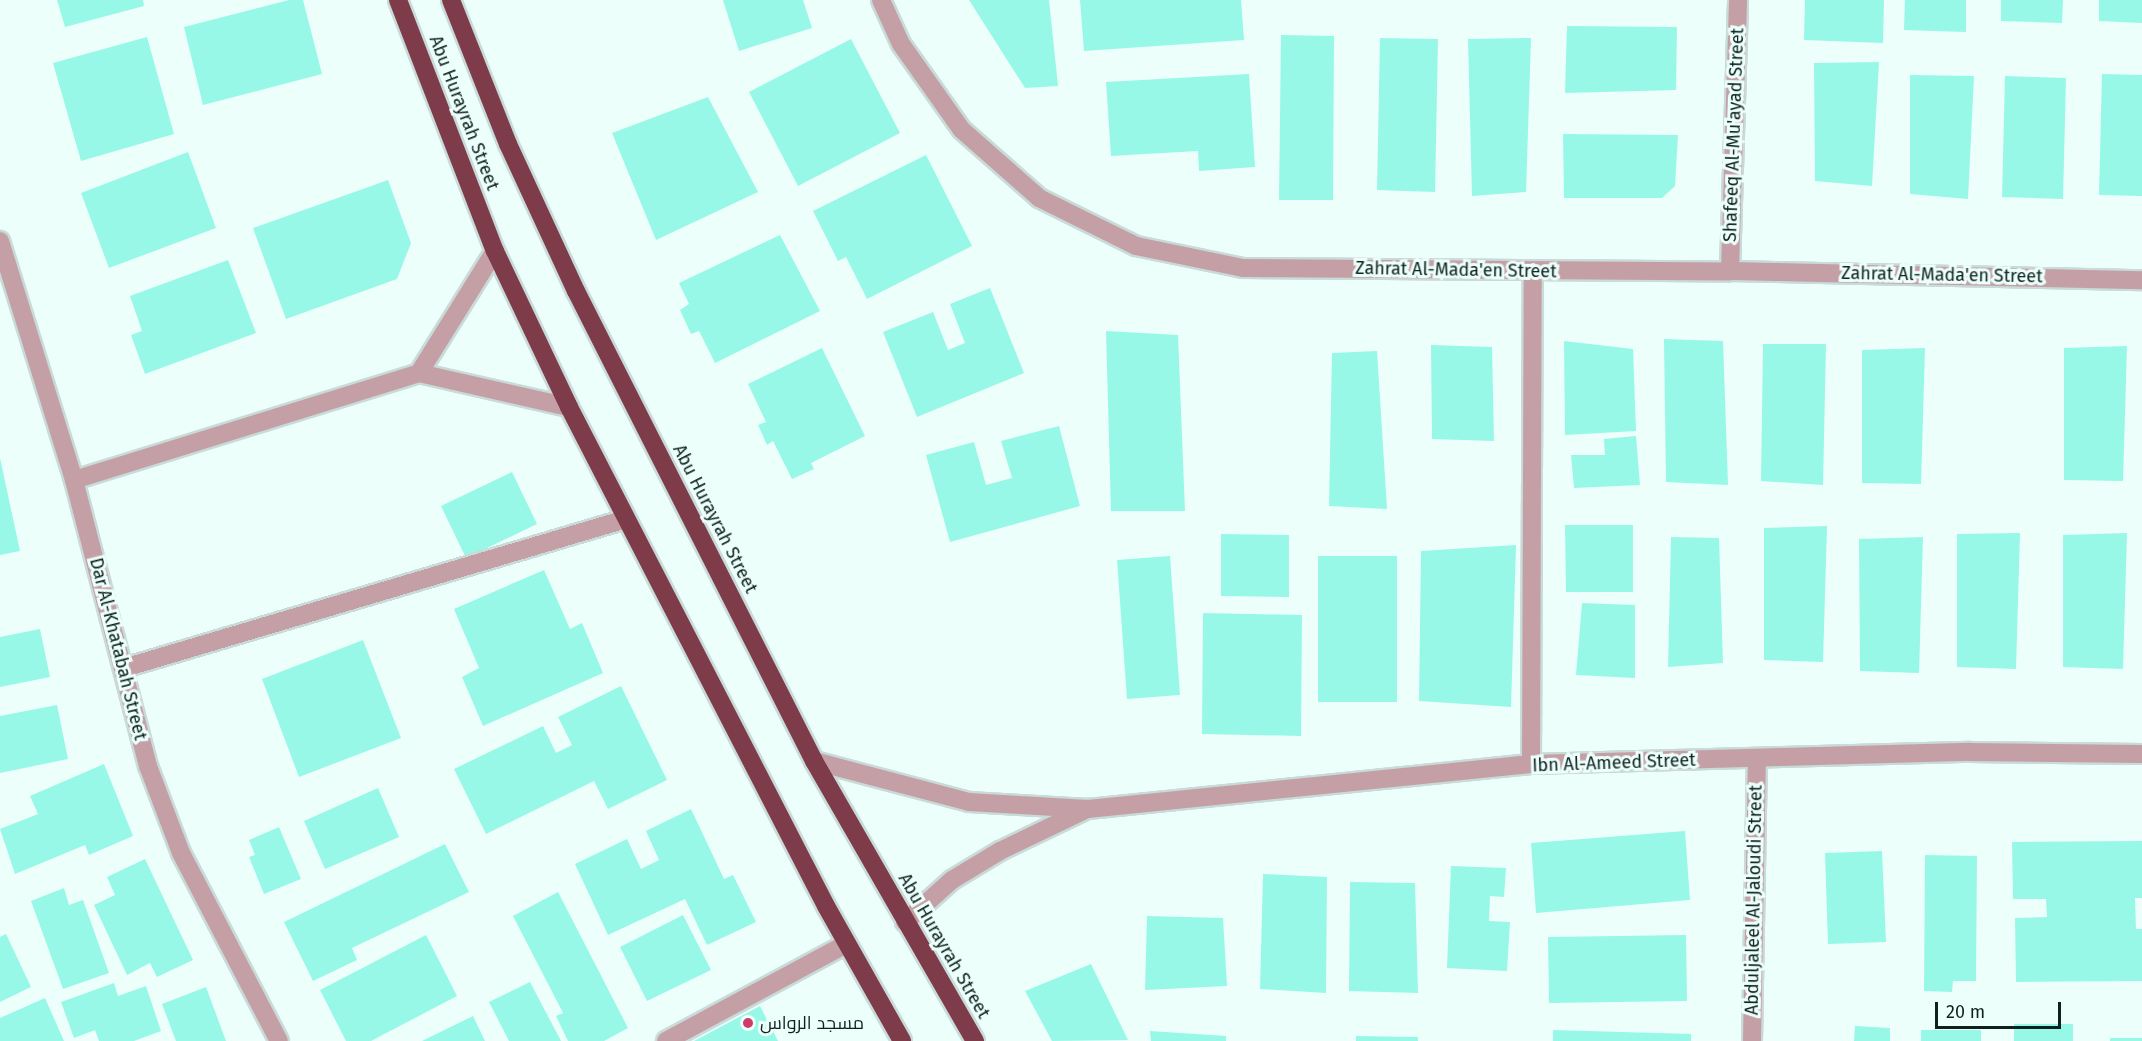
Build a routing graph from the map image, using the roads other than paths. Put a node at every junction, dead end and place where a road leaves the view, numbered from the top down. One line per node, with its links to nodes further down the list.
1 (398, 0): 6 (highway, Abu Hurayrah Street)
2 (451, 0): 17 (highway, Abu Hurayrah Street)
3 (881, 0): 7 (street, Zahrat Al-Mada'en Street)
4 (1738, 0): 8 (street, Shafeeq Al-Mu'ayad Street)
5 (0, 241): 12 (street, Dar Al-Khatabah Street)
6 (495, 251): 10 (street); 11 (highway, Abu Hurayrah Street)
7 (1533, 271): 8 (street, Zahrat Al-Mada'en Street); 18 (street)
8 (1730, 271): 9 (street, Zahrat Al-Mada'en Street)
9 (2142, 280)
10 (419, 374): 11 (street); 12 (street)
11 (568, 407): 13 (highway, Abu Hurayrah Street)
12 (74, 480): 14 (street, Dar Al-Khatabah Street)
13 (626, 519): 14 (street); 21 (highway, Abu Hurayrah Street)
14 (124, 669): 22 (street, Dar Al-Khatabah Street)
15 (2142, 754): 16 (street, Ibn Al-Ameed Street)
16 (1757, 759): 18 (street, Ibn Al-Ameed Street); 26 (street, Abduljaleel Al-Jaloudi Street)
17 (814, 761): 19 (street, Ibn Al-Ameed Street); 20 (highway, Abu Hurayrah Street)
18 (1531, 765): 19 (street, Ibn Al-Ameed Street)
19 (1088, 809): 20 (street, Ibn Al-Ameed Street)
20 (905, 921): 25 (highway, Abu Hurayrah Street)
21 (846, 944): 23 (street); 24 (highway, Abu Hurayrah Street)
22 (279, 1041)
23 (666, 1041)
24 (902, 1041)
25 (975, 1041)
26 (1752, 1041)

